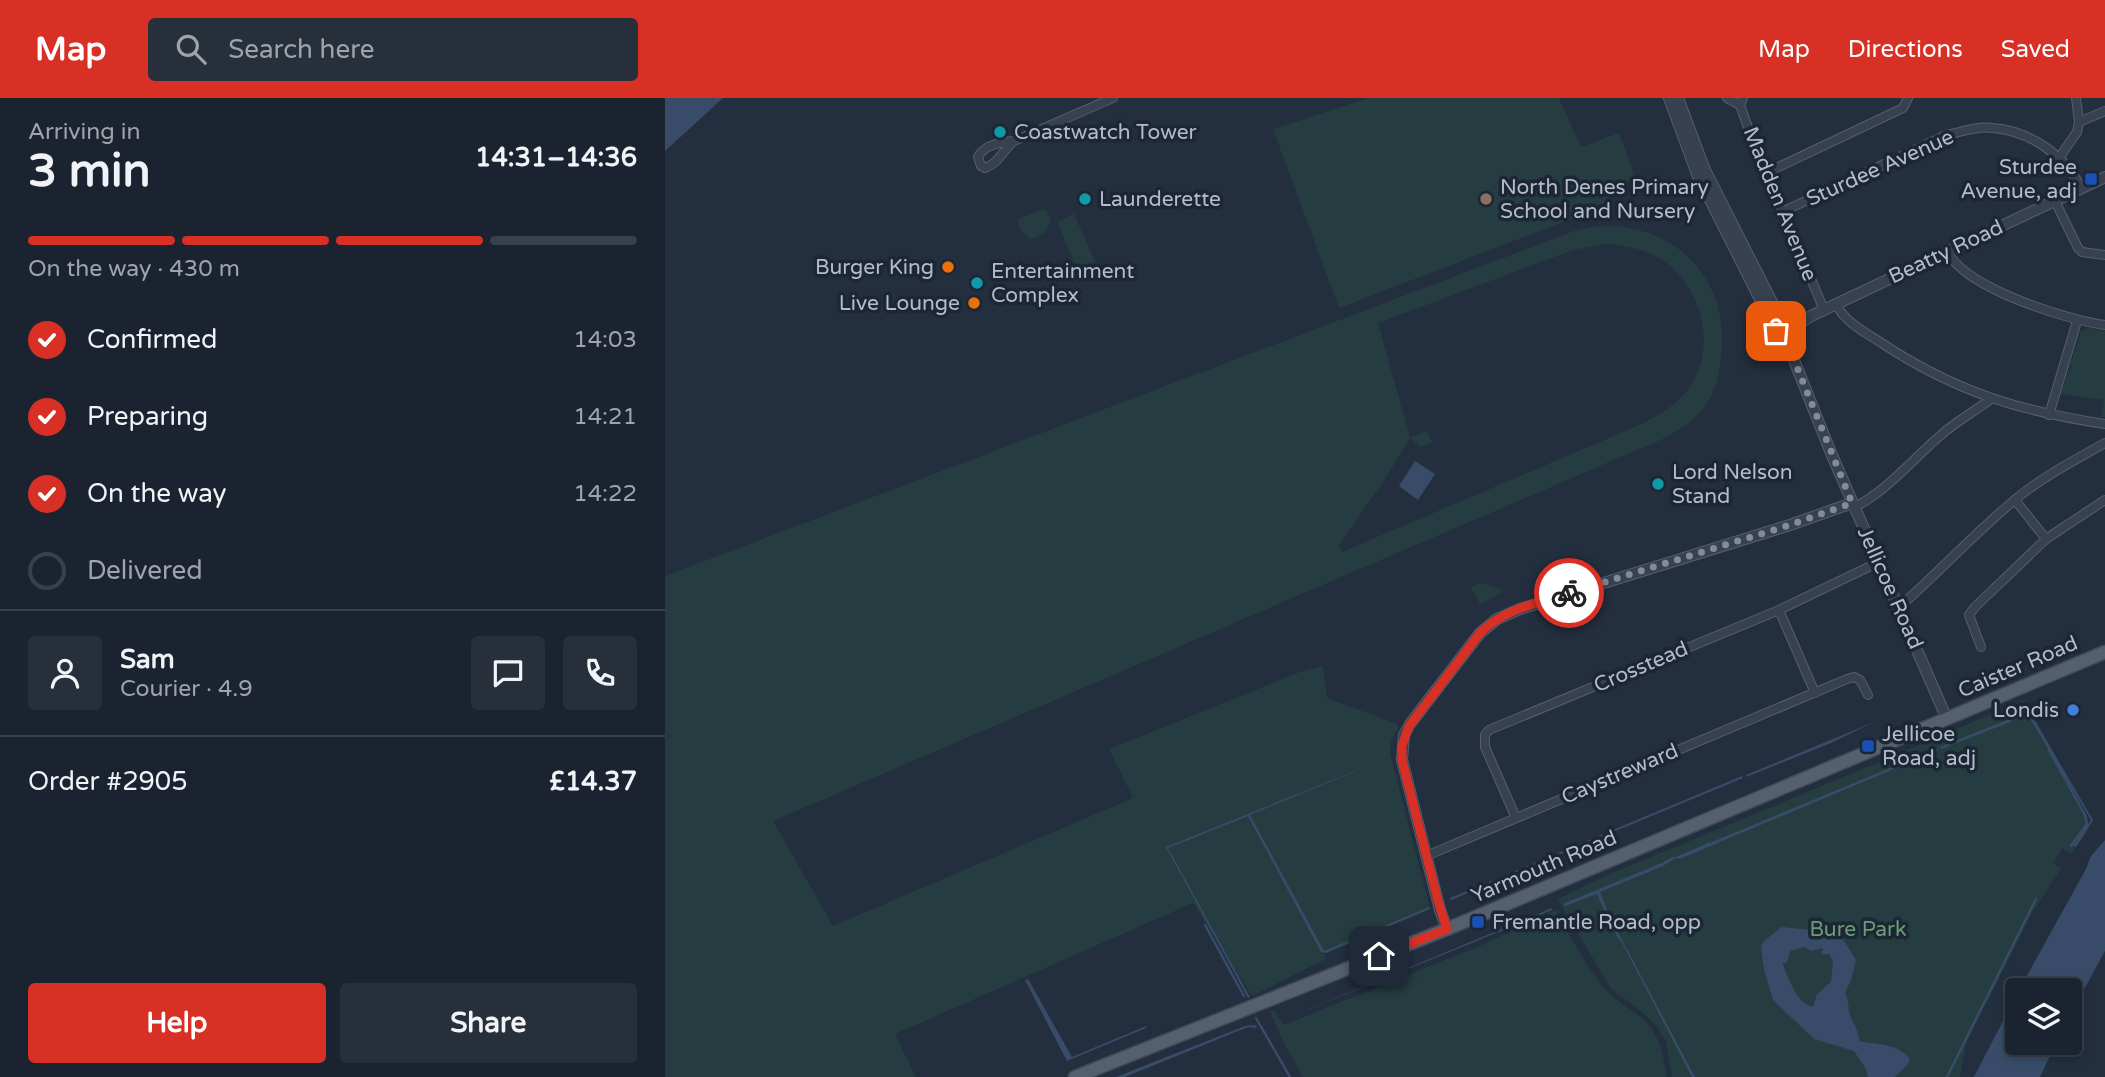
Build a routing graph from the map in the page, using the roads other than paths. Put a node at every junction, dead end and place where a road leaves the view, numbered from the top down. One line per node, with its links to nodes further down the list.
1 (1112, 98): 10 (street)
2 (1669, 98): 11 (street, Jellicoe Road)
3 (1678, 98): 11 (street, Jellicoe Road)
4 (1727, 98): 7 (street)
5 (1908, 98): 13 (street)
6 (2076, 98): 9 (street)
7 (1742, 102): 13 (street, Madden Avenue)
8 (2105, 111): 9 (street)
9 (2079, 122): 12 (street)
10 (1014, 141): 10 (street)
11 (1693, 153): 24 (street, Jellicoe Road)
12 (2059, 158): 15 (street, Sturdee Avenue); 17 (street, Sturdee Avenue)
13 (1766, 173): 17 (street, Madden Avenue)
14 (2105, 177): 15 (street, Beatty Road)
15 (2081, 188): 16 (street, Beatty Road)
16 (2055, 201): 18 (street, Beatty Road); 19 (street)
17 (1782, 212): 21 (street, Madden Avenue)
18 (1948, 252): 20 (street, Beatty Road); 22 (street)
19 (2105, 256)
20 (1836, 304): 21 (street, Beatty Road); 25 (street)
21 (1824, 310): 24 (street, Beatty Road)
22 (2077, 321): 23 (street); 26 (street)
23 (2105, 324)
24 (1784, 332): 31 (street, Jellicoe Road)
25 (1991, 399): 26 (street); 31 (street)
26 (2049, 415): 27 (street)
27 (2105, 424)
28 (2105, 443): 29 (street)
29 (2015, 500): 32 (street); 34 (street)
30 (2105, 500): 32 (street)
31 (1853, 505): 33 (street, Jellicoe Road); 42 (street)
32 (2046, 538): 36 (street)
33 (1879, 562): 34 (street, Jellicoe Road); 35 (street, Crosstead)
34 (1898, 606): 40 (street, Jellicoe Road)
35 (1779, 610): 38 (street); 41 (street, Crosstead)
36 (1981, 647)
37 (2105, 652): 40 (main road, Caister Road)
38 (1815, 693): 39 (street, Caystreward); 41 (street, Caystreward)
39 (1868, 695)
40 (1947, 719): 43 (main road, Yarmouth Road)
41 (1517, 818): 42 (street, Caystreward)
42 (1426, 856): 43 (street)
43 (1447, 929): 44 (main road, Yarmouth Road)
44 (1075, 1077)

